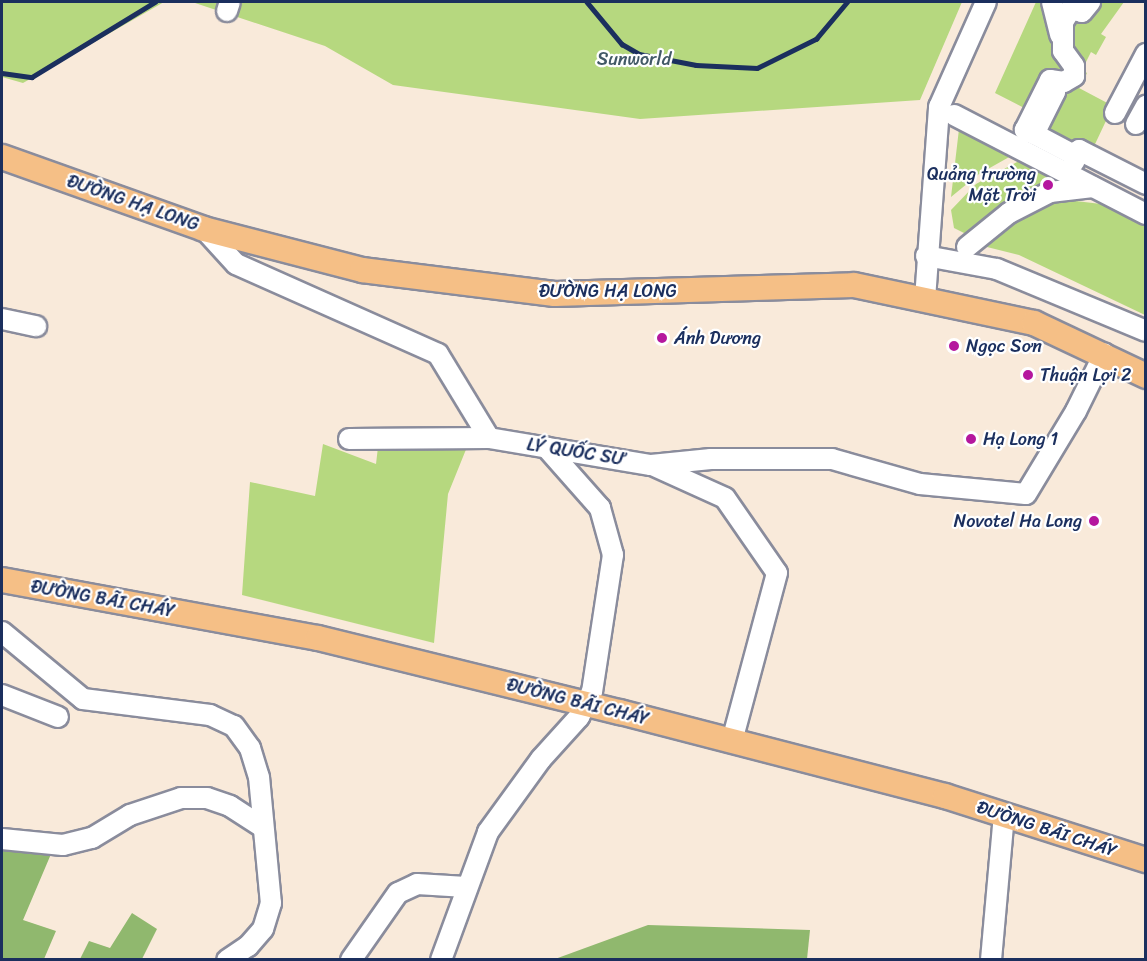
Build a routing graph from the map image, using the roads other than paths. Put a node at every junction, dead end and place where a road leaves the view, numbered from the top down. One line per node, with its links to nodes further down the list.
1 (986, 2): 19 (street)
2 (1052, 2): 5 (street)
3 (1090, 2): 4 (street)
4 (1070, 5): 5 (street)
5 (1060, 35): 10 (street)
6 (1146, 54): 9 (street)
7 (1146, 78): 9 (street)
8 (954, 115): 12 (street)
9 (1131, 115)
10 (1076, 156): 12 (street); 13 (street)
11 (2, 157): 17 (main road, ĐƯỜNG HẠ LONG)
12 (1069, 175): 14 (street)
13 (1137, 180): 15 (street)
14 (1093, 187): 15 (street); 18 (street)
15 (1117, 200): 16 (street)
16 (1146, 214)
17 (204, 229): 20 (main road, ĐƯỜNG HẠ LONG); 26 (street)
18 (967, 247)
19 (926, 256): 20 (street); 23 (street)
20 (925, 299): 24 (main road, ĐƯỜNG HẠ LONG)
21 (2, 319): 22 (street)
22 (36, 326)
23 (1146, 332)
24 (1104, 354): 25 (main road, ĐƯỜNG HẠ LONG); 29 (street, LÝ QUỐC SƯ)
25 (1146, 376)
26 (489, 438): 27 (street, LÝ QUỐC SƯ); 28 (street, LÝ QUỐC SƯ)
27 (349, 439)
28 (546, 447): 29 (street, LÝ QUỐC SƯ); 33 (street)
29 (651, 465): 35 (street)
30 (2, 580): 33 (main road, ĐƯỜNG BÃI CHÁY)
31 (2, 632): 37 (street)
32 (2, 695): 34 (street)
33 (586, 704): 35 (main road, ĐƯỜNG BÃI CHÁY); 40 (street)
34 (58, 717)
35 (732, 741): 36 (main road, ĐƯỜNG BÃI CHÁY)
36 (1004, 815): 39 (main road, ĐƯỜNG BÃI CHÁY); 44 (street)
37 (261, 826): 38 (street); 41 (street)
38 (2, 839)
39 (1146, 860)
40 (466, 887): 42 (street); 43 (street)
41 (227, 960)
42 (351, 960)
43 (441, 960)
44 (991, 960)

